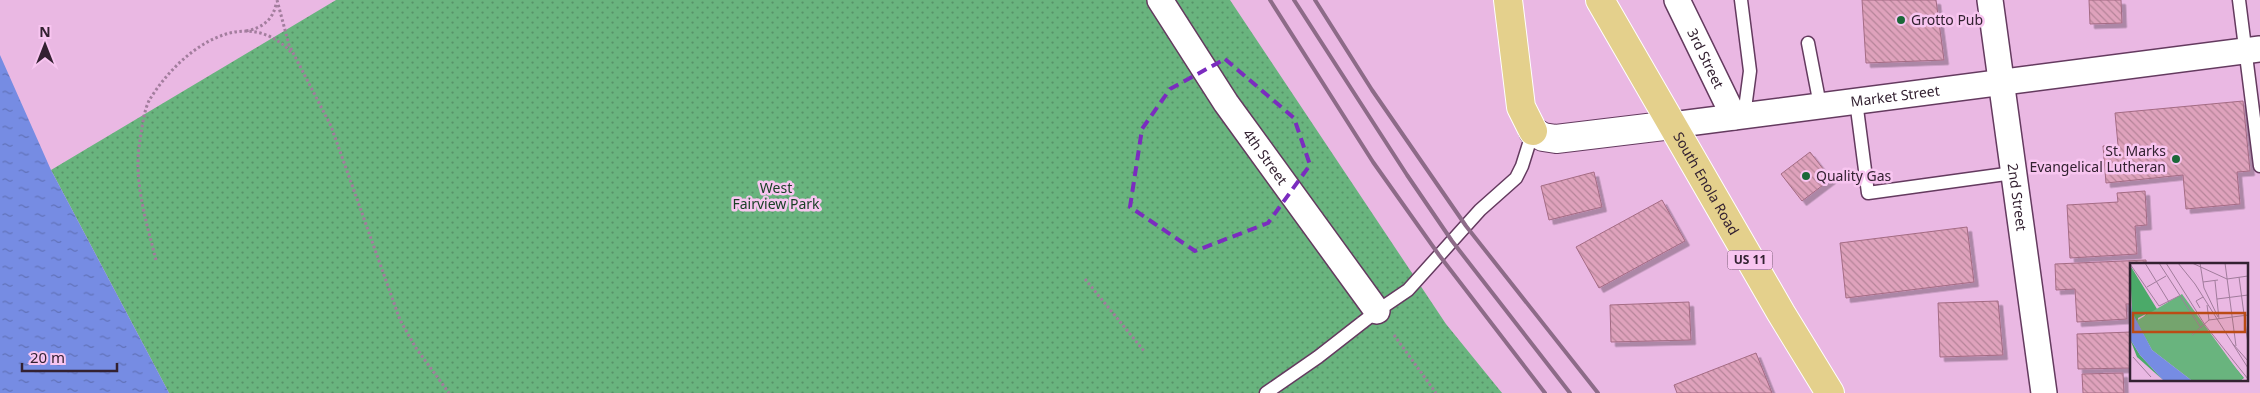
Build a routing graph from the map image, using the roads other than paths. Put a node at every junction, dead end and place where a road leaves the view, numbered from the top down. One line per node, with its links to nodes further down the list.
1 (1160, 0): 18 (street, 4th Street)
2 (1508, 0): 15 (main road)
3 (1600, 0): 14 (main road, South Enola Road / US 11)
4 (1677, 0): 13 (street, 3rd Street)
5 (1741, 0): 13 (lane)
6 (1990, 0): 10 (street, 2nd Street)
7 (2239, 0): 9 (lane)
8 (1808, 44): 12 (lane)
9 (2253, 50): 10 (street, Market Street); 16 (lane)
10 (2000, 82): 11 (street, Market Street); 17 (street, 2nd Street)
11 (1856, 101): 12 (street, Market Street); 17 (lane)
12 (1820, 106): 13 (street, Market Street)
13 (1739, 116): 14 (street, Market Street)
14 (1672, 125): 15 (street, Market Street); 20 (main road, South Enola Road / US 11)
15 (1533, 132): 18 (lane)
16 (2260, 166)
17 (2013, 173): 21 (street, 2nd Street)
18 (1376, 310): 19 (lane)
19 (1266, 393)
20 (1830, 393)
21 (2044, 393)

